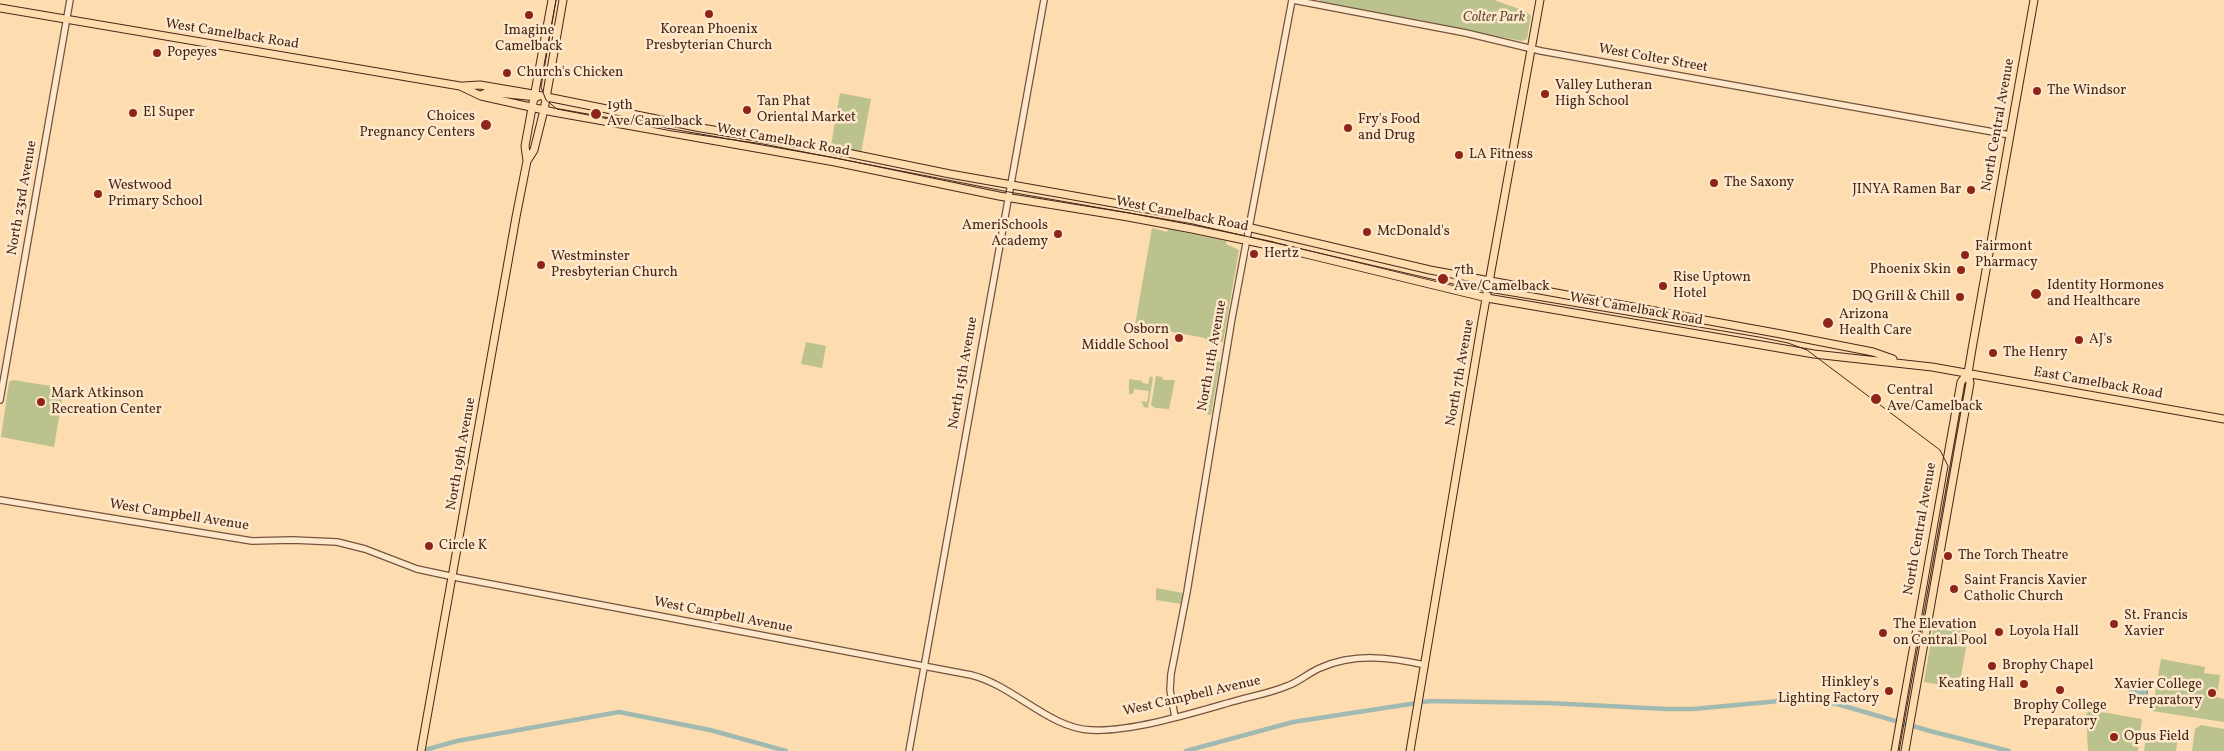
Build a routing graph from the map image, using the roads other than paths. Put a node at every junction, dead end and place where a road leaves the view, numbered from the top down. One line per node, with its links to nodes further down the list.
1 (70, 0): 9 (street, North 23rd Avenue)
2 (552, 0): 12 (main road, North 19th Avenue)
3 (563, 0): 12 (main road, North 19th Avenue)
4 (1044, 0): 18 (street, North 15th Avenue)
5 (1293, 0): 10 (street, West Colter Street); 20 (street, North 11th Avenue)
6 (1540, 0): 10 (main road, North 7th Avenue)
7 (2034, 0): 16 (main road, North Central Avenue)
8 (0, 8): 9 (main road, West Camelback Road)
9 (67, 20): 11 (main road, West Camelback Road); 28 (street, North 23rd Avenue)
10 (1531, 48): 16 (street, West Colter Street); 22 (main road, North 7th Avenue)
11 (460, 86): 12 (main road, West Camelback Road); 13 (main road, West Camelback Road)
12 (538, 94): 13 (main road); 14 (main road, North 19th Avenue); 15 (main road, North 19th Avenue); 18 (main road, West Camelback Road)
13 (481, 96): 14 (main road, West Camelback Road)
14 (533, 108): 15 (main road, West Camelback Road); 17 (main road, North 19th Avenue)
15 (544, 110): 17 (main road, North 19th Avenue); 19 (main road, West Camelback Road)
16 (2010, 135): 27 (main road, North Central Avenue)
17 (527, 161): 31 (main road, North 19th Avenue)
18 (1010, 184): 19 (street, North 15th Avenue); 20 (main road, West Camelback Road)
19 (1008, 198): 21 (main road, West Camelback Road); 33 (street, North 15th Avenue)
20 (1250, 227): 21 (street, North 11th Avenue); 22 (main road, West Camelback Road)
21 (1247, 241): 23 (main road, West Camelback Road); 34 (street, North 11th Avenue)
22 (1489, 281): 23 (main road, North 7th Avenue); 24 (main road, West Camelback Road)
23 (1487, 298): 25 (main road, West Camelback Road); 32 (main road, North 7th Avenue)
24 (1867, 351): 25 (main road); 26 (main road, West Camelback Road)
25 (1850, 359): 26 (main road, West Camelback Road)
26 (1900, 362): 27 (main road, West Camelback Road)
27 (1968, 373): 29 (main road, East Camelback Road); 38 (main road, North Central Avenue); 39 (main road, North Central Avenue)
28 (0, 400)
29 (2224, 419)
30 (0, 500): 31 (street, West Campbell Avenue)
31 (452, 576): 33 (street, West Campbell Avenue); 35 (main road, North 19th Avenue)
32 (1425, 665): 34 (street, West Campbell Avenue); 37 (main road, North 7th Avenue)
33 (924, 667): 34 (street, West Campbell Avenue); 36 (street, North 15th Avenue)
34 (1175, 717)
35 (421, 748)
36 (909, 751)
37 (1410, 751)
38 (1895, 751)
39 (1905, 751)

